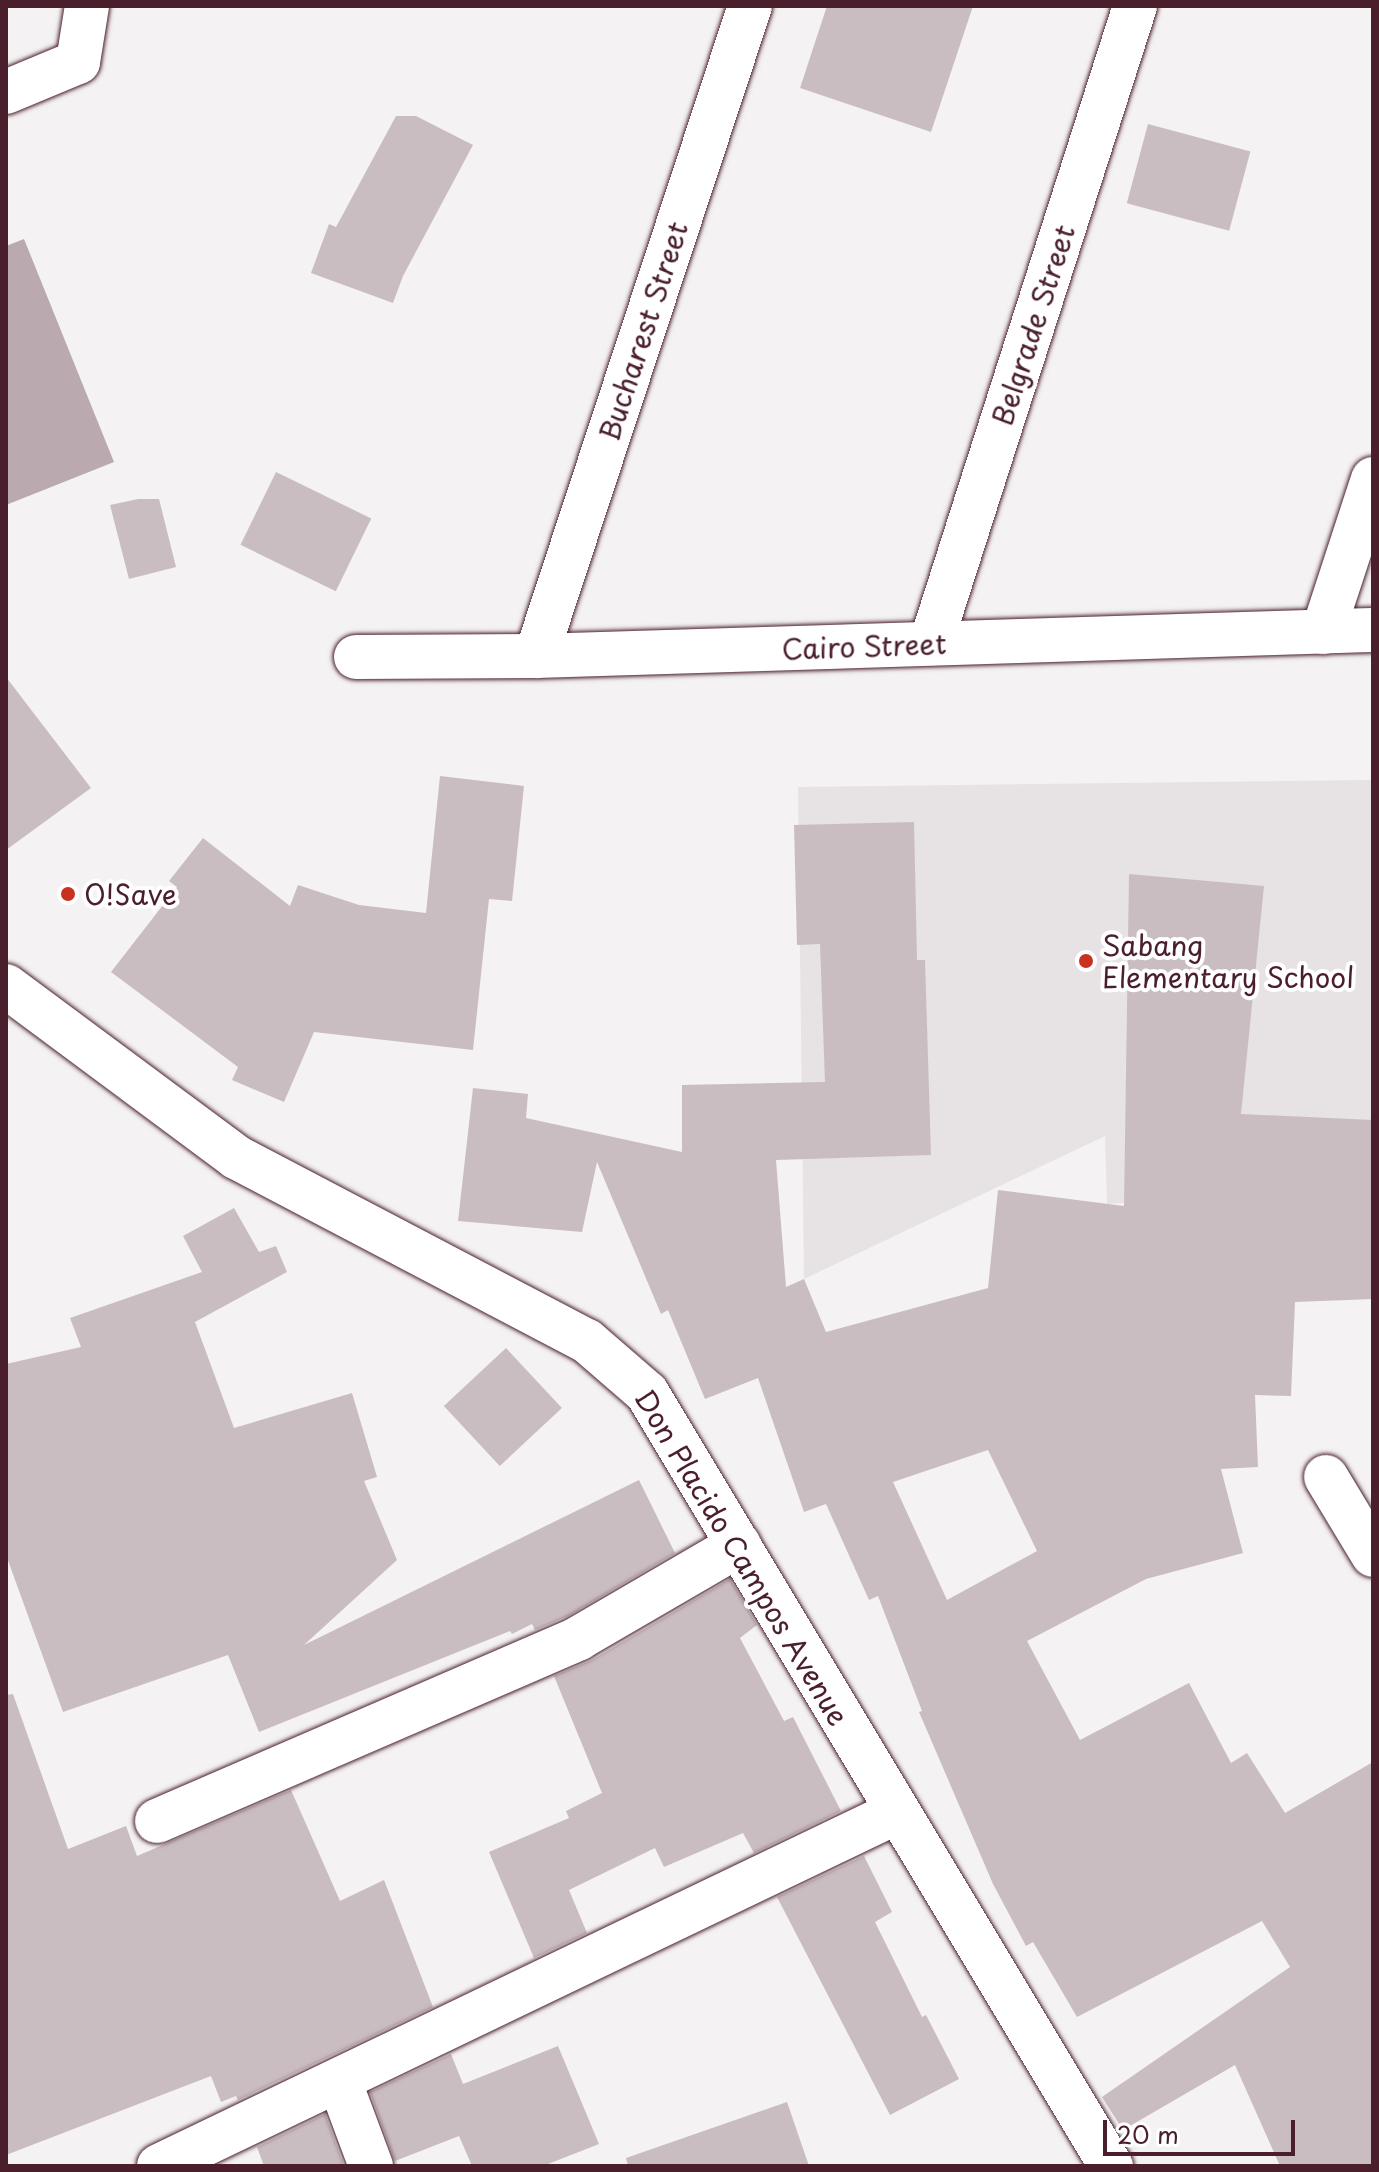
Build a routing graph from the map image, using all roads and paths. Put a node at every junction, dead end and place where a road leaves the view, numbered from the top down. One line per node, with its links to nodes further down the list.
1 (87, 6): 4 (street)
2 (750, 6): 9 (street, Bucharest Street)
3 (1135, 6): 8 (street, Belgrade Street)
4 (6, 92)
5 (1373, 479): 7 (street)
6 (1373, 630): 7 (street, Cairo Street)
7 (1323, 632): 8 (street, Cairo Street)
8 (931, 643): 9 (street, Cairo Street)
9 (536, 656): 10 (street, Cairo Street)
10 (356, 657)
11 (6, 986): 13 (street, Don Placido Campos Avenue)
12 (1326, 1477): 14 (street)
13 (739, 1545): 15 (street, Don Placido Campos Avenue); 16 (street)
14 (1373, 1555)
15 (897, 1812): 17 (street); 20 (street, Don Placido Campos Avenue)
16 (157, 1821)
17 (339, 2080): 18 (street); 19 (street)
18 (159, 2166)
19 (371, 2166)
20 (1111, 2166)

